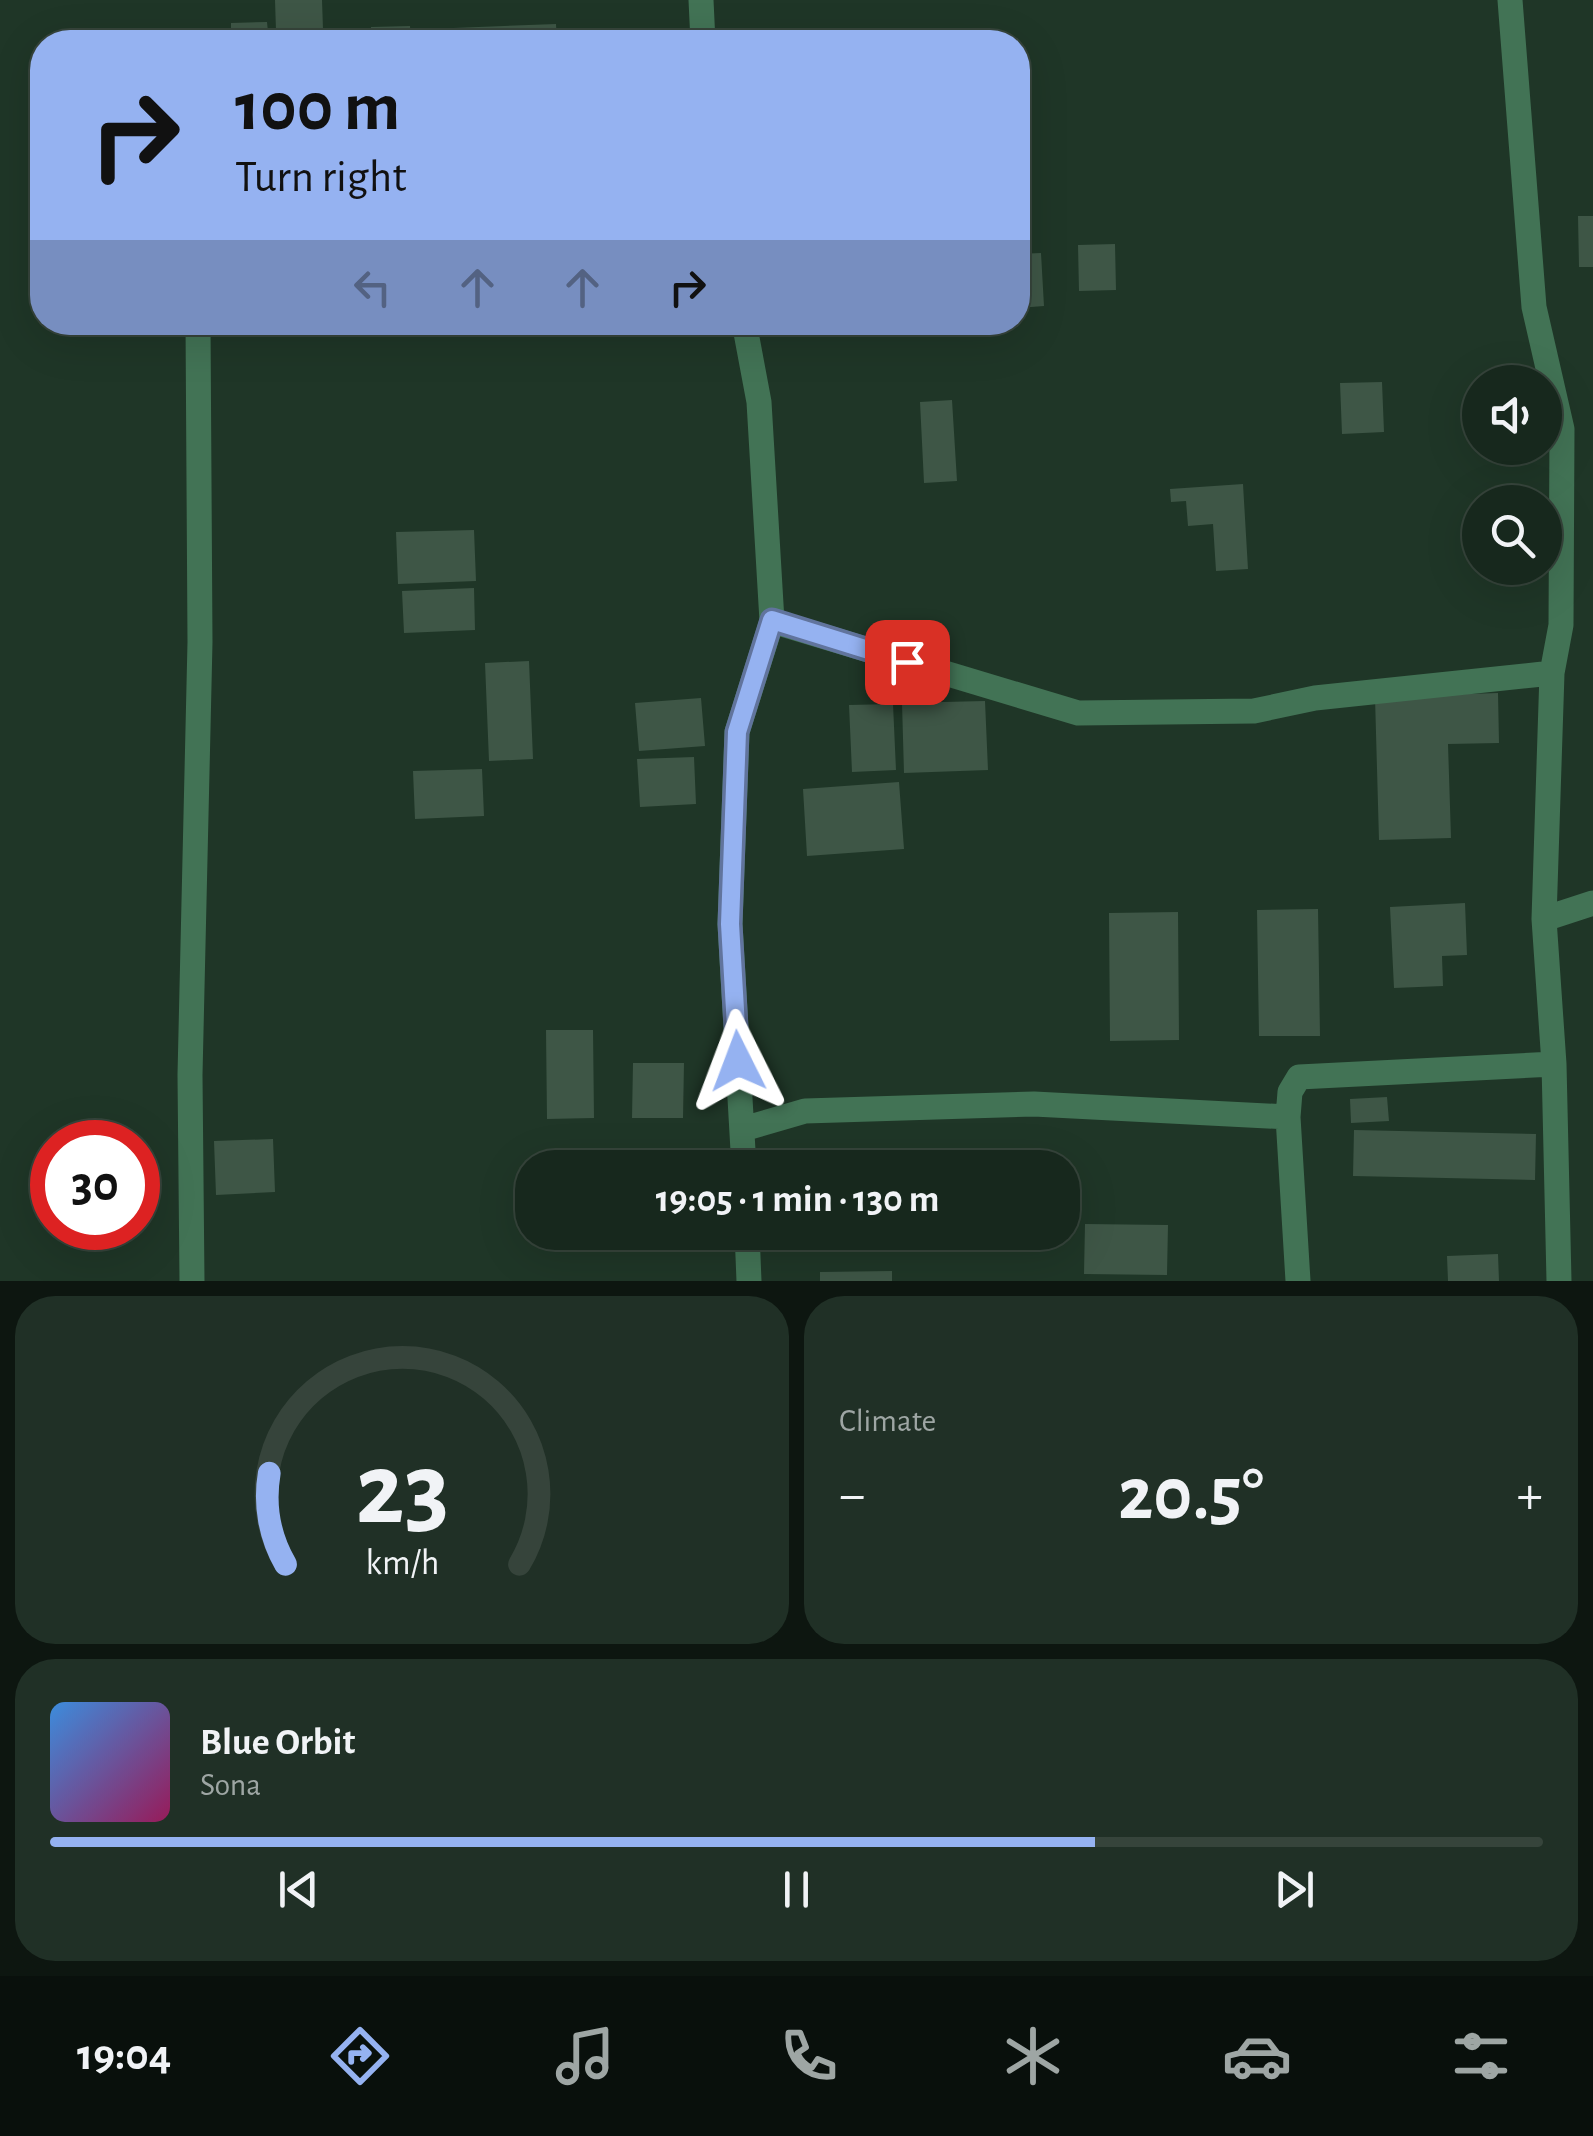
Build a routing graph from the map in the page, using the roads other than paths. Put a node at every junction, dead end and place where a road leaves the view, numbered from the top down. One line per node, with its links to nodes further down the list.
1 (701, 0): 3 (street)
2 (1510, 0): 7 (street)
3 (703, 30)
4 (198, 335): 15 (street)
5 (746, 335): 6 (street)
6 (772, 620): 7 (street); 12 (street)
7 (1552, 673): 9 (street)
8 (1593, 903): 9 (street)
9 (1544, 919): 10 (street)
10 (1554, 1064): 11 (street); 18 (street)
11 (1288, 1117): 12 (street); 17 (street)
12 (743, 1129): 13 (street)
13 (744, 1150)
14 (748, 1250): 16 (street)
15 (192, 1281)
16 (749, 1281)
17 (1298, 1281)
18 (1559, 1281)

